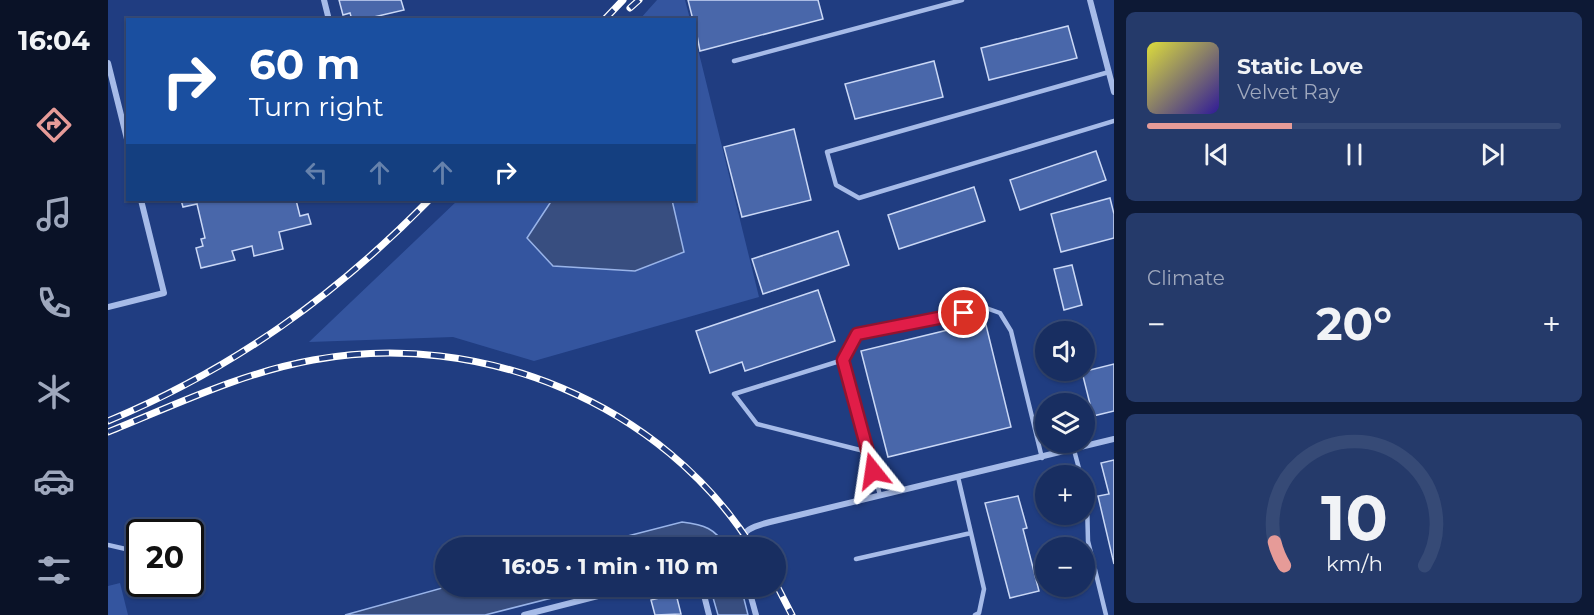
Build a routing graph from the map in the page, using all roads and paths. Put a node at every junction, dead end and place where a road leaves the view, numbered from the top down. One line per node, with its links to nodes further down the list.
1 (324, 0): 4 (street)
2 (962, 0): 5 (lane)
3 (1090, 0): 7 (street)
4 (328, 18)
5 (734, 61)
6 (108, 63): 10 (street)
7 (1109, 72): 8 (street); 9 (lane)
8 (1114, 92)
9 (1114, 121)
10 (126, 135)
11 (141, 201): 12 (street)
12 (108, 307)
13 (843, 360): 16 (lane); 16 (lane); 18 (lane)
14 (1114, 439): 15 (street)
15 (1095, 444)
16 (868, 453): 20 (lane)
17 (1062, 453): 18 (street)
18 (1042, 458): 19 (street)
19 (958, 477): 20 (street); 22 (lane)
20 (880, 495): 23 (street)
21 (1088, 525): 34 (lane)
22 (971, 533): 26 (lane); 33 (lane)
23 (741, 537)
24 (108, 545): 25 (lane)
25 (126, 549)
26 (856, 559)
27 (595, 597): 30 (street)
28 (705, 597): 31 (street)
29 (751, 597): 32 (street)
30 (525, 615)
31 (710, 615)
32 (756, 615)
33 (975, 615)
34 (1106, 615)

